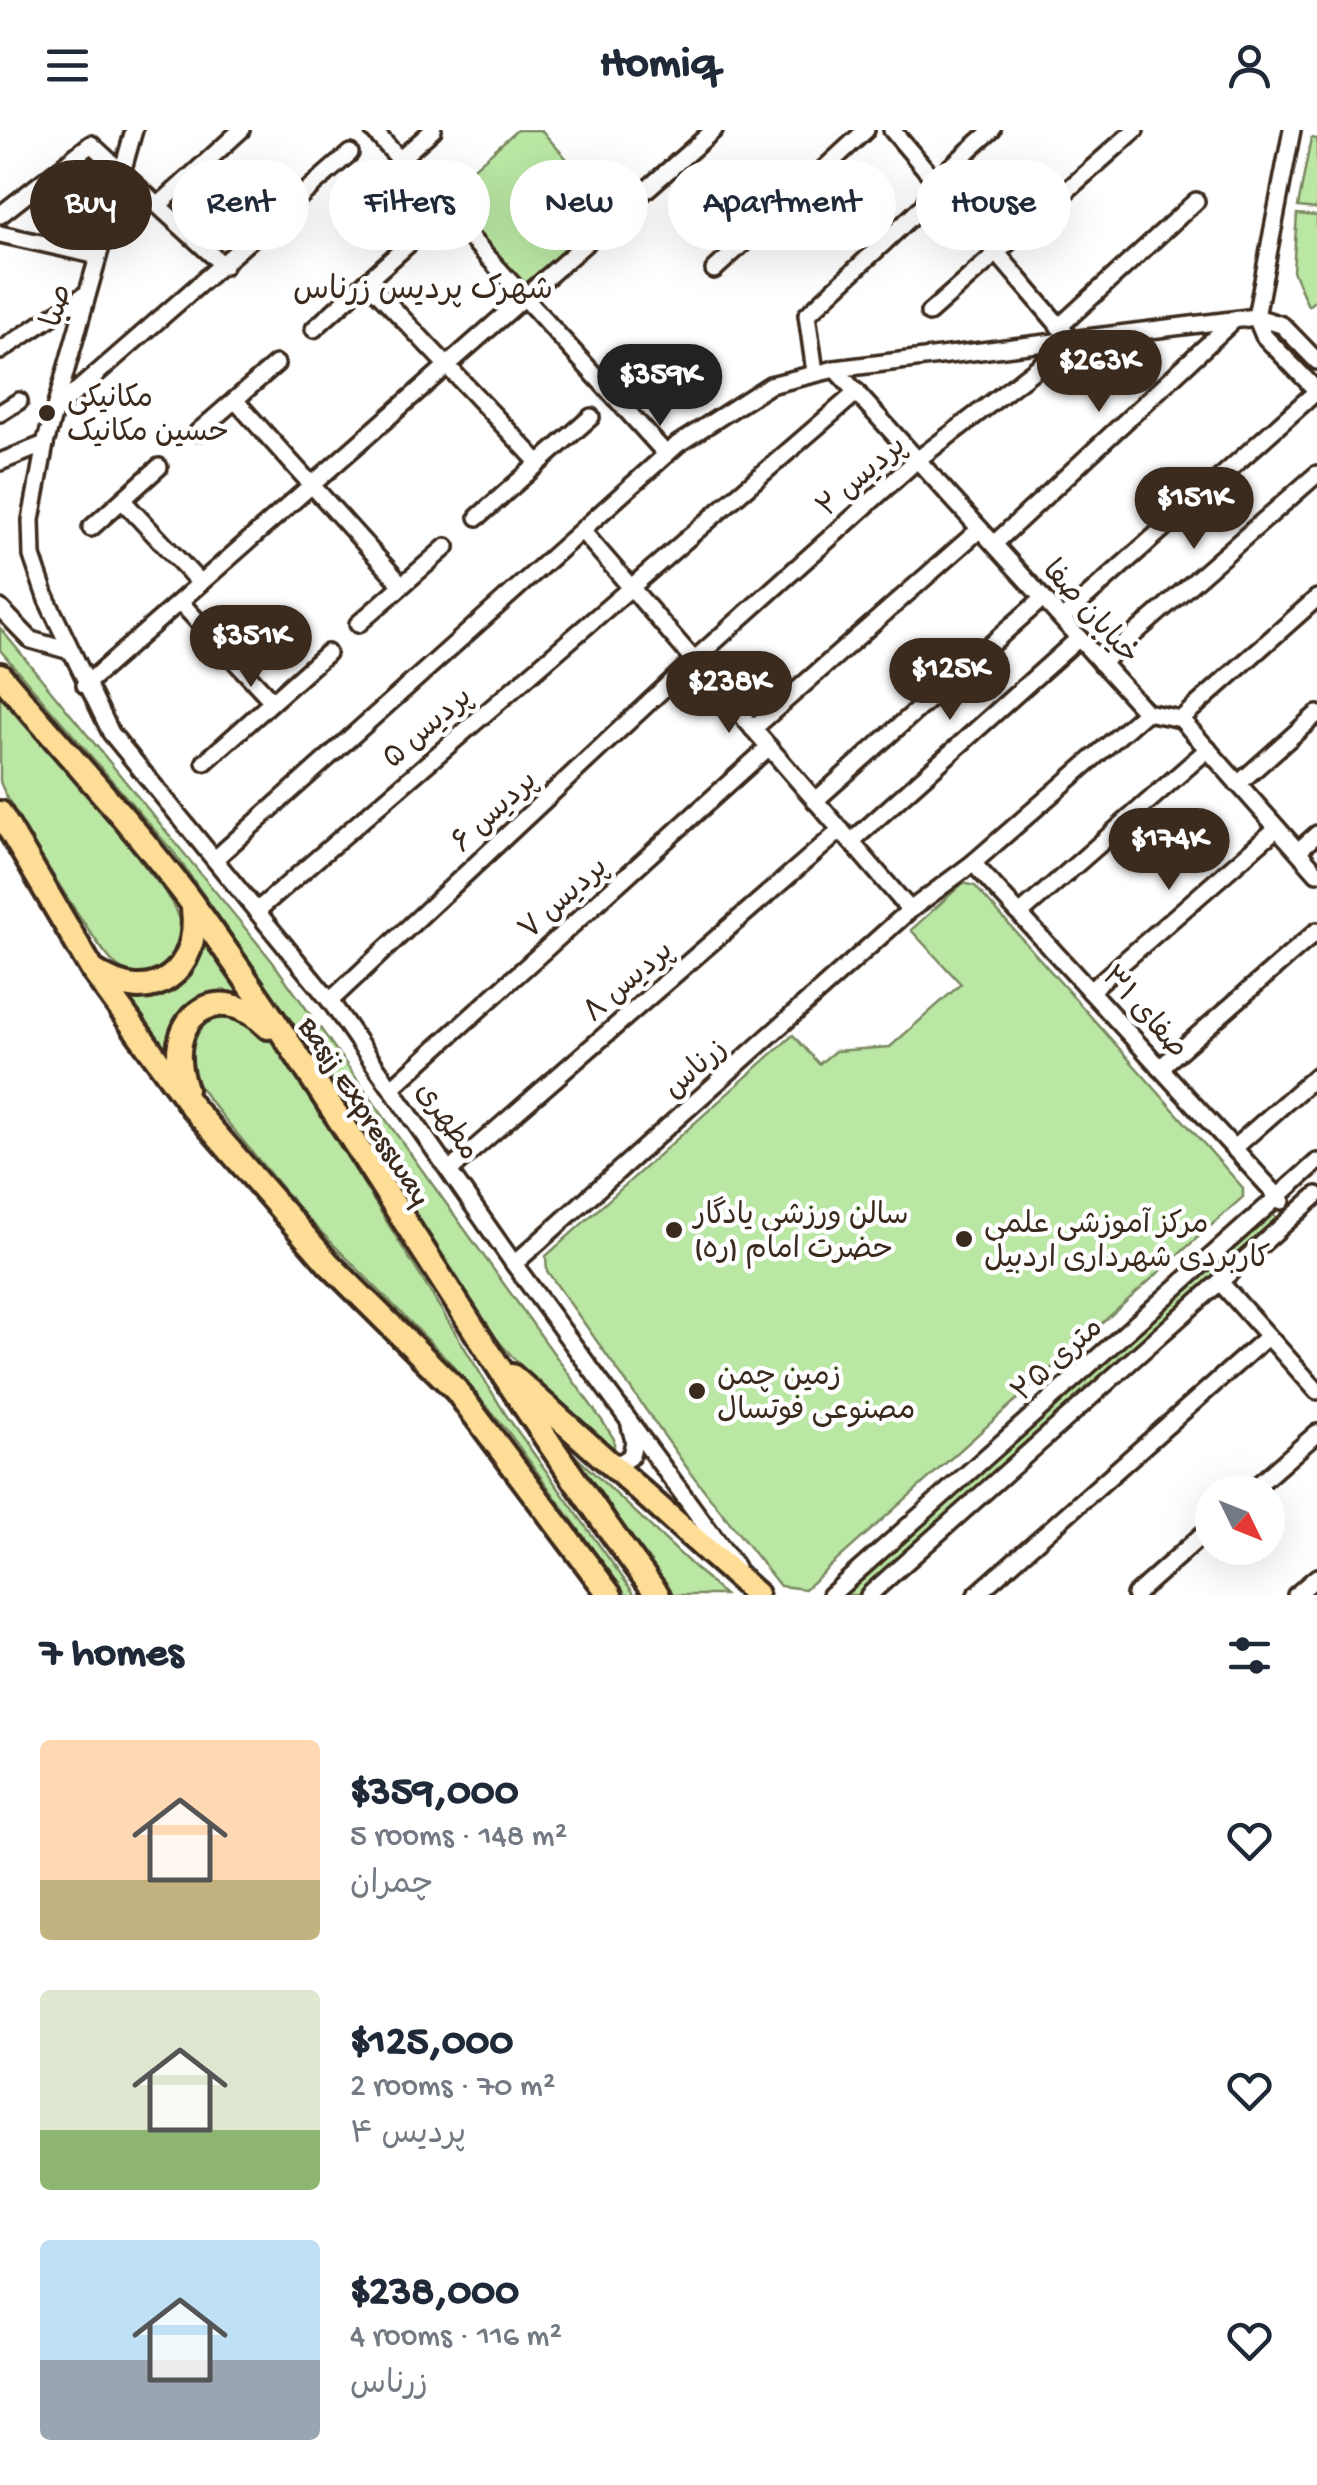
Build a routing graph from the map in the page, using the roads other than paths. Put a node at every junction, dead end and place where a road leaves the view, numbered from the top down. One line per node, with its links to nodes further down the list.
1 (134, 130): 14 (street, صبا)
2 (241, 130): 21 (street)
3 (373, 130): 15 (street)
4 (433, 130): 15 (street)
5 (714, 130): 35 (street)
6 (892, 130): 16 (street)
7 (992, 130): 17 (street)
8 (1136, 130): 29 (street)
9 (1292, 130): 37 (street)
10 (858, 133): 32 (street)
11 (350, 154): 31 (street)
12 (71, 160): 13 (street)
13 (110, 160)
14 (126, 160)
15 (399, 160)
16 (920, 160)
17 (958, 160)
18 (30, 191): 23 (street)
19 (152, 197): 21 (street)
20 (1196, 202): 39 (street)
21 (160, 204): 31 (street)
22 (916, 213): 47 (street)
23 (0, 214)
24 (0, 234): 30 (street)
25 (100, 250): 30 (street, صبا)
26 (401, 250): 33 (street)
27 (480, 250): 35 (street)
28 (991, 250): 29 (street)
29 (995, 255): 36 (street); 39 (street)
30 (98, 256): 34 (street, صبا)
31 (224, 266): 52 (street)
32 (714, 270)
33 (367, 281): 40 (street); 45 (street)
34 (86, 294): 42 (street); 52 (street, صبا)
35 (521, 296): 45 (street); 57 (street)
36 (929, 313)
37 (1256, 317): 38 (street); 43 (street); 49 (street)
38 (1234, 320): 41 (street); 69 (street)
39 (1059, 326): 41 (street)
40 (314, 328)
41 (1072, 341): 46 (street); 58 (street, پردیس ۲)
42 (0, 350)
43 (1317, 361)
44 (276, 364): 51 (street)
45 (445, 364): 60 (street); 63 (street)
46 (835, 369): 47 (street); 48 (street, خیابان صفا)
47 (815, 372): 57 (street)
48 (856, 392): 58 (street, خیابان صفا); 74 (street, پردیس ۵)
49 (1317, 392): 79 (street)
50 (20, 400): 53 (street)
51 (235, 400): 55 (street); 63 (street)
52 (54, 410): 56 (street, صبا)
53 (0, 413)
54 (591, 416): 60 (street)
55 (198, 432)
56 (45, 444): 59 (street); 71 (street, صبا)
57 (666, 454): 68 (street)
58 (917, 460): 67 (street, خیابان صفا); 84 (street, پردیس ۲)
59 (0, 462)
60 (538, 462): 65 (street)
61 (160, 467): 64 (street)
62 (1317, 474): 85 (street)
63 (310, 484): 72 (street); 73 (street)
64 (123, 502): 66 (street); 72 (street)
65 (478, 517)
66 (91, 528)
67 (980, 528): 69 (street, خیابان صفا); 92 (street)
68 (583, 532): 74 (street); 103 (street)
69 (994, 544): 75 (street, خیابان صفا)
70 (446, 547): 73 (street)
71 (32, 556): 82 (street, مطهری)
72 (200, 583): 77 (street)
73 (402, 585): 80 (street)
74 (629, 585): 84 (street); 107 (street, پردیس ۵)
75 (1043, 598): 79 (street, خیابان صفا); 97 (street)
76 (1317, 598): 91 (street)
77 (180, 602): 87 (street); 88 (street)
78 (0, 608): 82 (street)
79 (1062, 619): 81 (street, خیابان صفا)
80 (358, 624)
81 (1079, 638): 85 (street, خیابان صفا); 101 (street, پردیس ۸)
82 (70, 651): 87 (street, مطهری)
83 (327, 653): 88 (street)
84 (694, 660): 92 (street); 113 (street, پردیس ۶)
85 (1102, 663): 89 (street, خیابان صفا)
86 (0, 675): 106 (highway, Basij Expressway)
87 (86, 685): 103 (street, مطهری)
88 (272, 701): 95 (street)
89 (1146, 712): 91 (street); 104 (street, زرناس)
90 (1317, 714): 96 (street)
91 (1181, 719): 94 (street)
92 (753, 729): 93 (street)
93 (769, 747): 97 (street); 117 (street, پردیس ۷)
94 (1208, 749): 96 (street); 109 (street)
95 (205, 762)
96 (1238, 784): 99 (street)
97 (816, 801): 101 (street)
98 (0, 813): 111 (highway)
99 (1277, 828): 102 (street); 112 (street)
100 (1317, 834): 102 (street)
101 (846, 836): 108 (street); 121 (street, پردیس ۸)
102 (1298, 851): 105 (street)
103 (216, 858): 107 (street, مطهری)
104 (973, 863): 108 (street, زرناس); 109 (street, صفای ۳۱)
105 (1317, 873)
106 (192, 904): 111 (highway); 114 (highway, Basij Expressway)
107 (258, 909): 113 (street, مطهری)
108 (910, 910): 125 (street, زرناس)
109 (1020, 914): 112 (street, صفای ۳۱)
110 (1317, 931): 115 (street)
111 (93, 970): 118 (highway)
112 (1090, 991): 115 (street, صفای ۳۱)
113 (330, 1001): 117 (street, مطهری)
114 (292, 1050): 118 (highway); 128 (highway, Basij Expressway)
115 (1160, 1068): 119 (street, صفای ۳۱)
116 (1317, 1075): 119 (street)
117 (392, 1088): 121 (street, مطهری)
118 (192, 1106): 136 (highway)
119 (1234, 1148): 122 (street, صفای ۳۱)
120 (1317, 1162): 122 (street, ۲۵ متری)
121 (450, 1170): 125 (street, مطهری)
122 (1278, 1197): 124 (street, صفای ۳۱); 140 (street, ۲۵ متری)
123 (1314, 1203): 124 (street, ۲۵ متری)
124 (1294, 1215): 126 (street, ۲۵ متری)
125 (514, 1264): 130 (street, مطهری)
126 (1220, 1282): 127 (street); 141 (street, ۲۵ متری)
127 (1268, 1336): 129 (street); 142 (street)
128 (488, 1353): 132 (highway); 139 (highway, Basij Expressway)
129 (1317, 1391)
130 (626, 1417): 132 (street); 137 (street, مطهری)
131 (1317, 1433): 133 (street)
132 (606, 1460): 137 (highway)
133 (1269, 1475)
134 (1195, 1541): 143 (street)
135 (1317, 1576): 144 (street)
136 (591, 1584): 138 (highway)
137 (756, 1594)
138 (610, 1595)
139 (658, 1595)
140 (831, 1595)
141 (870, 1595)
142 (976, 1595)
143 (1135, 1595)
144 (1296, 1595)

